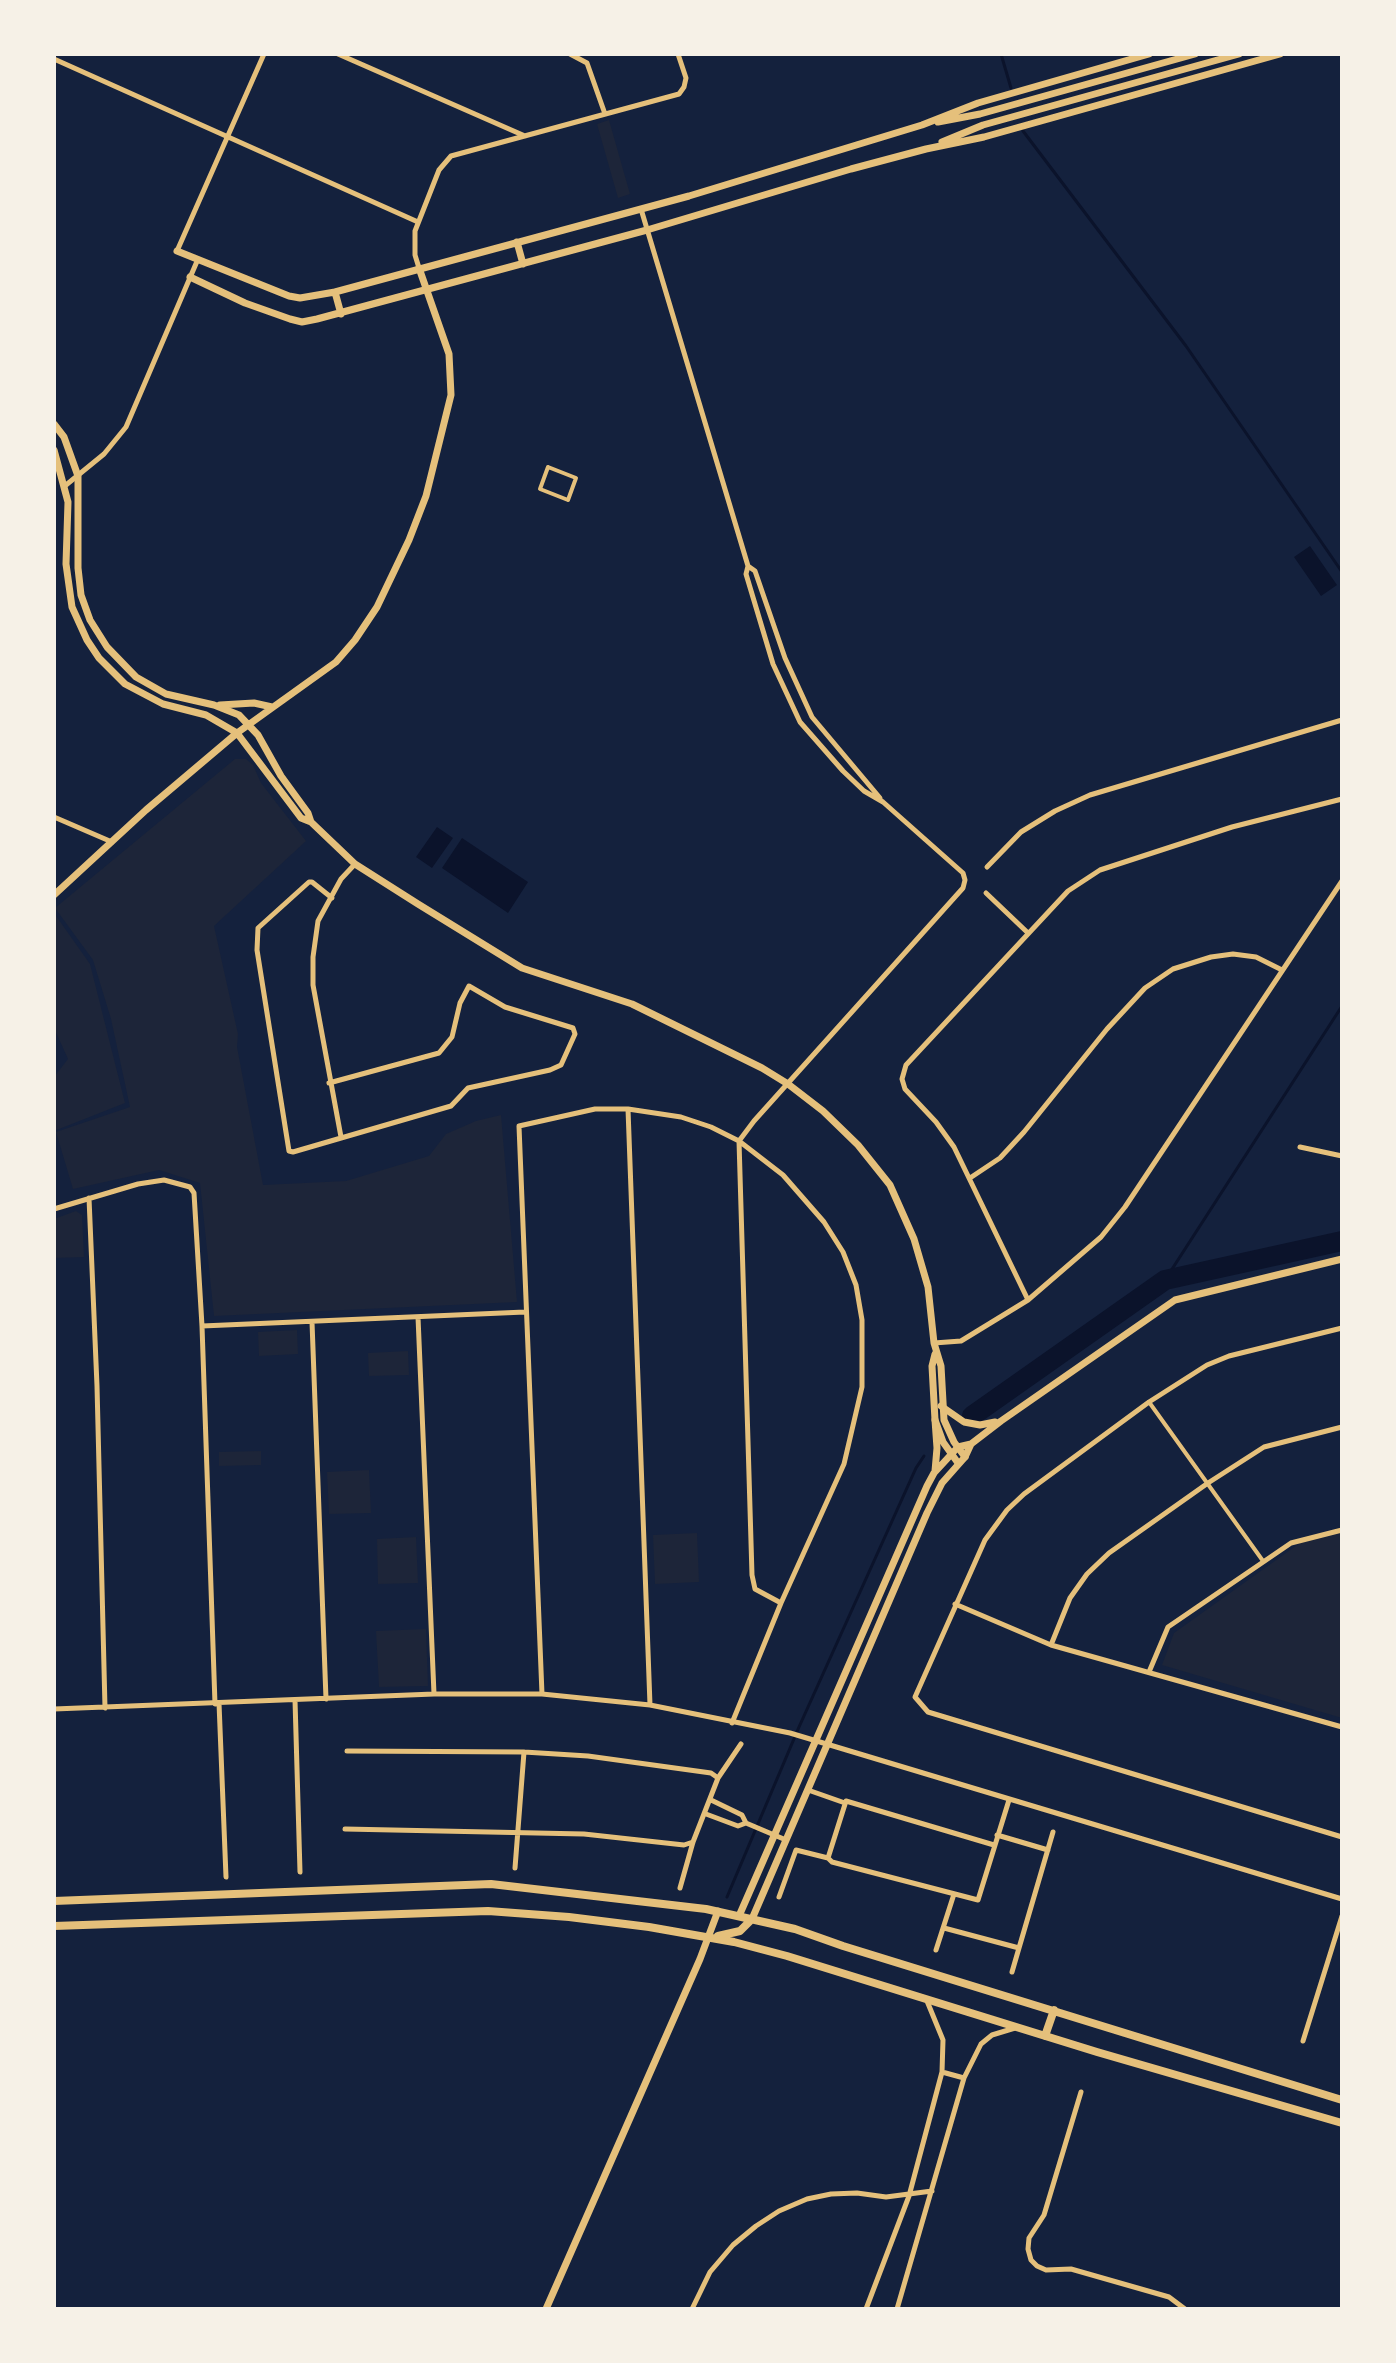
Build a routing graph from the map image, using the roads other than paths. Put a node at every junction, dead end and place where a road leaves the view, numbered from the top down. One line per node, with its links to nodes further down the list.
1 (264, 54): 12 (street)
2 (338, 54): 13 (street)
3 (570, 54): 10 (street)
4 (678, 54): 10 (street)
5 (1149, 54): 11 (main road)
6 (1195, 54): 11 (main road)
7 (1239, 54): 14 (main road)
8 (1278, 54): 14 (main road)
9 (54, 59): 12 (street)
10 (605, 114): 13 (street)
11 (922, 125): 15 (main road)
12 (227, 136): 16 (street); 19 (street)
13 (526, 136): 16 (street)
14 (926, 149): 17 (main road)
15 (641, 209): 17 (street); 18 (main road)
16 (418, 222): 22 (street)
17 (647, 230): 21 (main road); 32 (street)
18 (517, 242): 21 (main road); 22 (main road)
19 (177, 251): 20 (main road)
20 (198, 259): 23 (street); 25 (main road)
21 (523, 264): 24 (main road)
22 (419, 268): 24 (main road); 25 (main road)
23 (190, 277): 26 (main road); 30 (street)
24 (426, 290): 26 (main road); 34 (main road)
25 (335, 292): 26 (main road)
26 (341, 314)
27 (54, 424): 30 (main road)
28 (54, 450): 31 (main road)
29 (548, 467): 29 (street)
30 (78, 476): 31 (street); 33 (main road)
31 (66, 485): 37 (main road)
32 (748, 566): 39 (street); 39 (street)
33 (214, 705): 34 (main road); 36 (main road)
34 (272, 707): 36 (main road)
35 (1342, 720): 44 (street)
36 (250, 724): 37 (main road); 41 (main road)
37 (237, 733): 41 (main road); 42 (main road)
38 (1342, 799): 49 (street)
39 (883, 802): 52 (street)
40 (54, 817): 42 (street)
41 (311, 822): 43 (main road)
42 (112, 842): 47 (main road)
43 (355, 864): 48 (street); 52 (main road)
44 (987, 867)
45 (1342, 881): 50 (street)
46 (986, 893): 49 (street)
47 (54, 895)
48 (332, 898): 51 (street); 54 (street)
49 (1028, 933): 58 (street)
50 (1282, 970): 58 (street); 62 (street)
51 (329, 1083): 54 (street); 54 (street)
52 (788, 1084): 55 (street); 68 (main road)
53 (628, 1109): 55 (street); 63 (street); 92 (street)
54 (341, 1137)
55 (739, 1141): 83 (street); 83 (street)
56 (1300, 1147): 57 (street)
57 (1342, 1156)
58 (970, 1178): 62 (street)
59 (89, 1197): 60 (street); 66 (street); 93 (street)
60 (54, 1209)
61 (1342, 1259): 72 (main road)
62 (1028, 1300): 68 (street)
63 (525, 1312): 64 (street); 88 (street)
64 (418, 1317): 65 (street); 87 (street)
65 (312, 1322): 66 (street); 89 (street)
66 (202, 1326): 91 (street)
67 (1342, 1328): 69 (street)
68 (935, 1348): 70 (main road); 71 (main road)
69 (1149, 1402): 80 (street); 84 (street)
70 (941, 1406): 72 (main road); 75 (main road)
71 (935, 1420): 76 (main road); 79 (main road)
72 (1001, 1421): 74 (main road)
73 (1342, 1427): 80 (street)
74 (971, 1444): 75 (main road); 77 (main road)
75 (958, 1447): 76 (main road); 77 (main road)
76 (952, 1454): 78 (main road); 79 (main road)
77 (965, 1457): 78 (main road)
78 (958, 1463): 99 (main road)
79 (934, 1473): 97 (main road)
80 (1208, 1483): 82 (street); 85 (street)
81 (1342, 1530): 82 (street)
82 (1263, 1561): 86 (street)
83 (781, 1603): 95 (street)
84 (955, 1604): 85 (street); 114 (street)
85 (1051, 1645): 86 (street)
86 (1149, 1672): 96 (street)
87 (434, 1694): 88 (street); 89 (street)
88 (542, 1694): 92 (street)
89 (326, 1699): 90 (street)
90 (295, 1700): 91 (street); 121 (street)
91 (217, 1704): 93 (street); 122 (street)
92 (650, 1705): 95 (street)
93 (105, 1708): 94 (street)
94 (54, 1709)
95 (732, 1723): 97 (street)
96 (1342, 1727)
97 (815, 1740): 99 (street); 112 (main road)
98 (741, 1744): 102 (street)
99 (827, 1744): 103 (main road); 105 (street)
100 (347, 1751): 101 (street)
101 (524, 1752): 102 (street); 110 (street)
102 (718, 1778): 104 (street)
103 (808, 1790): 106 (street); 115 (main road)
104 (711, 1800): 107 (street); 108 (street)
105 (1009, 1800): 113 (street); 126 (street)
106 (845, 1803): 117 (street); 119 (street)
107 (706, 1813): 108 (street); 116 (street)
108 (747, 1824): 112 (street)
109 (345, 1829): 110 (street)
110 (518, 1832): 116 (street); 120 (street)
111 (1053, 1832): 118 (street)
112 (774, 1835): 115 (street); 129 (main road)
113 (997, 1835): 117 (street); 118 (street)
114 (1342, 1837)
115 (786, 1840): 131 (main road)
116 (693, 1842): 123 (street)
117 (994, 1845): 124 (street)
118 (1048, 1850): 137 (street)
119 (828, 1858): 124 (street); 125 (street)
120 (515, 1868)
121 (300, 1872)
122 (226, 1877)
123 (680, 1888)
124 (954, 1894): 133 (street)
125 (779, 1897)
126 (1342, 1899)
127 (54, 1901): 128 (main road)
128 (718, 1911): 129 (main road); 135 (main road)
129 (739, 1916): 131 (main road); 134 (main road)
130 (1342, 1916): 144 (street)
131 (752, 1919): 134 (main road); 141 (main road)
132 (54, 1926): 135 (main road)
133 (944, 1928): 137 (street); 138 (street)
134 (740, 1931): 135 (main road); 136 (main road)
135 (709, 1937): 136 (main road); 152 (main road)
136 (753, 1947): 140 (main road)
137 (1019, 1948): 139 (street)
138 (936, 1950)
139 (1012, 1972)
140 (927, 2000): 142 (main road); 145 (street)
141 (1054, 2010): 143 (main road); 148 (main road)
142 (1016, 2027): 143 (main road); 146 (street)
143 (1045, 2036): 149 (main road)
144 (1303, 2041)
145 (942, 2072): 146 (street); 151 (street)
146 (964, 2078): 150 (street)
147 (1081, 2092): 156 (street)
148 (1342, 2100)
149 (1342, 2123)
150 (932, 2191): 151 (street); 155 (street)
151 (909, 2196): 153 (street); 154 (street)
152 (546, 2309)
153 (692, 2309)
154 (866, 2309)
155 (897, 2309)
156 (1185, 2309)

